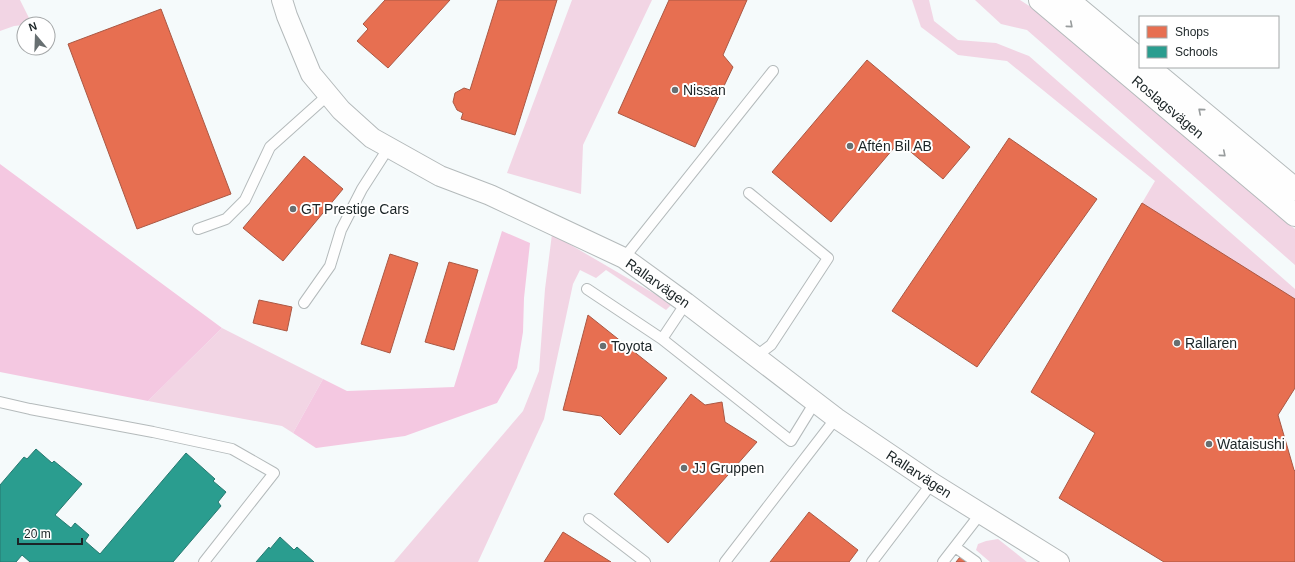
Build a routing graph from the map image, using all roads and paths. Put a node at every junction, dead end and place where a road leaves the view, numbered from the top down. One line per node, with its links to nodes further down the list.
1 (282, 0): 7 (street, Rallarvägen)
2 (1040, 0): 11 (main road, Roslagsvägen, one-way to 11)
3 (1068, 0): 4 (main road, Roslagsvägen)
4 (1139, 59)
5 (1149, 68): 9 (main road, Roslagsvägen, one-way to 5)
6 (772, 70): 13 (lane)
7 (328, 95): 8 (street, Rallarvägen); 12 (lane)
8 (389, 147): 13 (street, Rallarvägen); 15 (lane)
9 (1295, 189)
10 (750, 193): 18 (lane)
11 (1295, 215)
12 (198, 229)
13 (624, 258): 16 (street, Rallarvägen)
14 (587, 290): 17 (lane)
15 (304, 303)
16 (686, 303): 17 (lane); 18 (street, Rallarvägen)
17 (662, 339): 19 (lane)
18 (755, 357): 19 (street, Rallarvägen)
19 (815, 402): 22 (street, Rallarvägen)
20 (4, 403): 21 (lane); 27 (lane)
21 (0, 412)
22 (836, 418): 23 (street, Rallarvägen); 29 (lane)
23 (932, 483): 24 (street, Rallarvägen); 30 (lane)
24 (981, 513): 26 (lane); 33 (street, Rallarvägen)
25 (589, 519): 28 (lane)
26 (955, 547): 31 (lane); 32 (lane)
27 (204, 562)
28 (645, 562)
29 (725, 562)
30 (872, 562)
31 (943, 562)
32 (976, 562)
33 (1058, 562)

